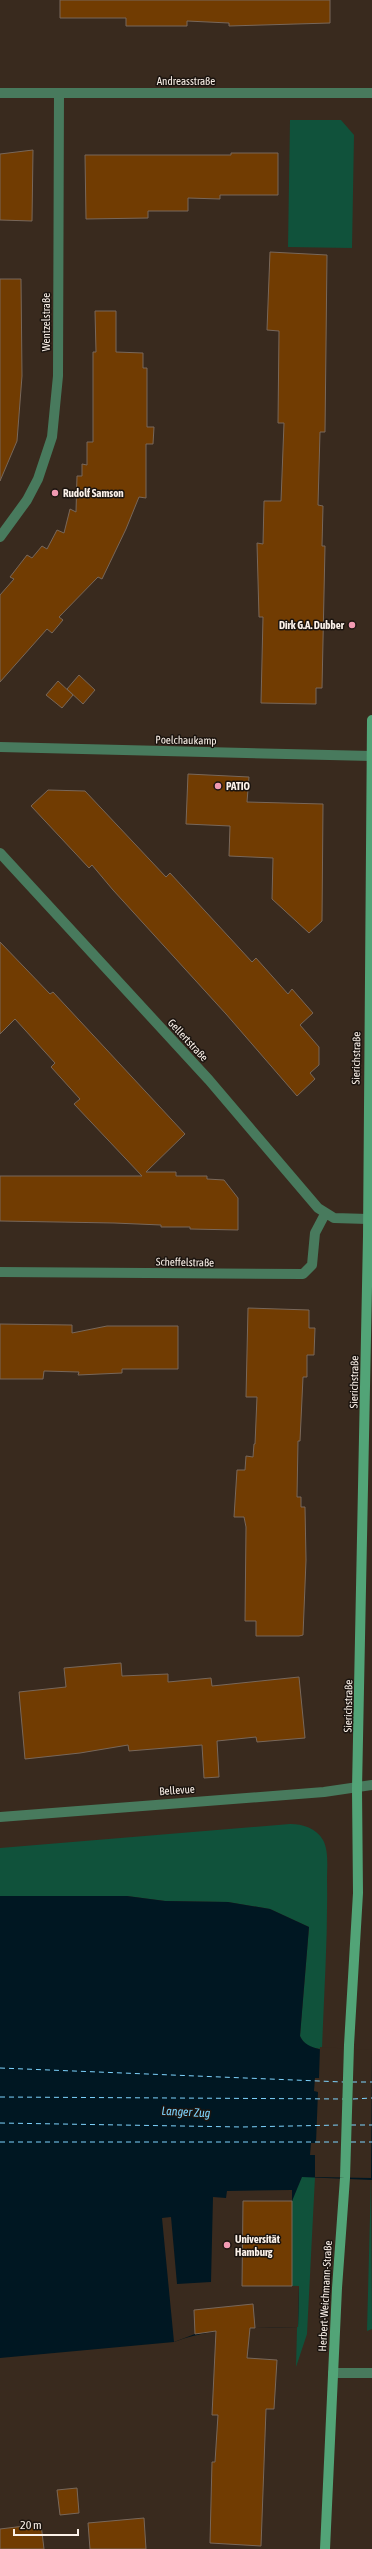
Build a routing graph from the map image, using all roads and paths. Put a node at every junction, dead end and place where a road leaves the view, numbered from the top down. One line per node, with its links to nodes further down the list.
1 (0, 93): 2 (street, Andreasstraße)
2 (59, 93): 3 (street, Andreasstraße); 4 (street, Wentzelstraße)
3 (372, 93)
4 (0, 537)
5 (372, 720): 7 (main road, Sierichstraße)
6 (0, 747): 7 (street, Poelchaukamp)
7 (372, 756): 10 (main road, Sierichstraße)
8 (0, 853): 9 (street, Gellertstraße)
9 (325, 1214): 10 (street); 11 (street, Scheffelstraße)
10 (368, 1219): 13 (main road, Sierichstraße)
11 (0, 1272)
12 (372, 1785): 13 (street, Bellevue)
13 (357, 1789): 14 (street, Bellevue); 15 (main road, Sierichstraße)
14 (0, 1817)
15 (350, 2045): 16 (main road, Herbert-Weichmann-Straße)
16 (333, 2373): 17 (street); 18 (main road, Herbert-Weichmann-Straße)
17 (372, 2373)
18 (325, 2549)

